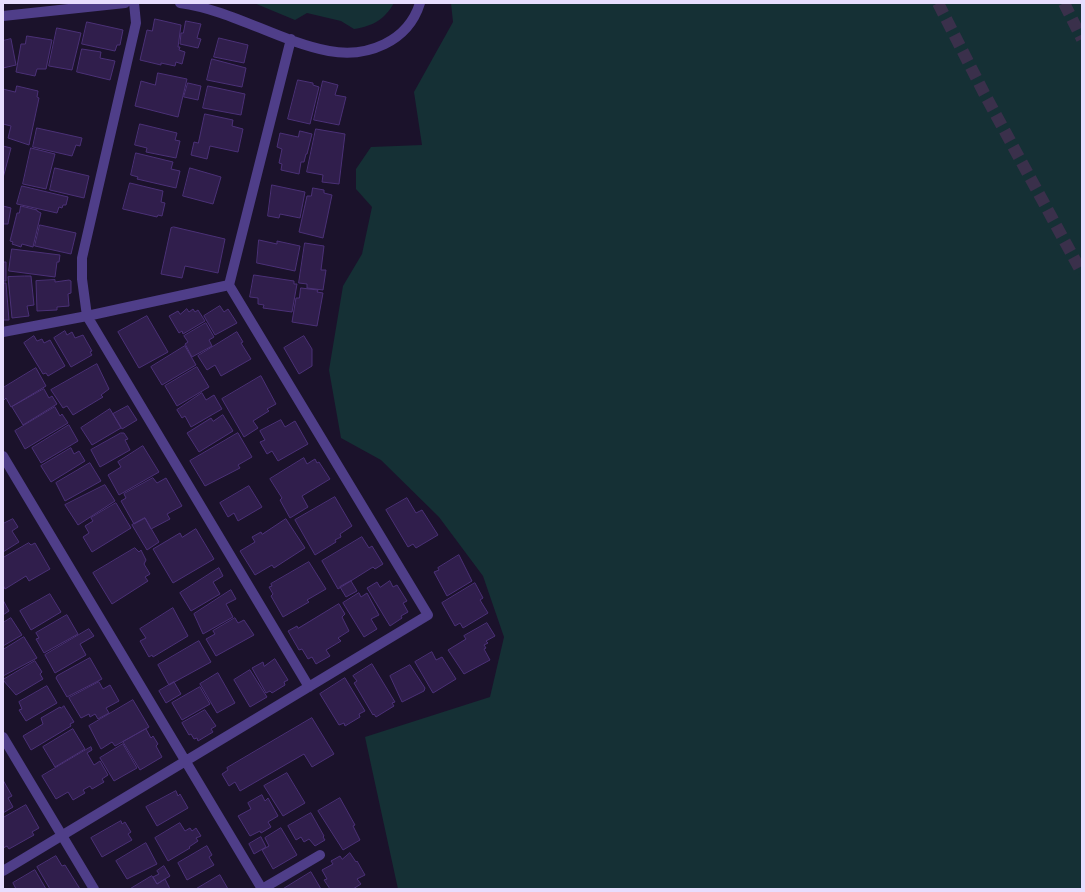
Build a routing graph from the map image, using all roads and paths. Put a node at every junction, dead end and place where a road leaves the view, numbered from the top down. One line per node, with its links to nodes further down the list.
1 (125, 3): 5 (street)
2 (134, 3): 8 (street)
3 (180, 3): 6 (street)
4 (420, 3): 6 (street)
5 (3, 16)
6 (291, 39): 7 (street)
7 (229, 285): 8 (street); 11 (street)
8 (87, 316): 9 (street); 11 (street)
9 (3, 332)
10 (3, 456): 13 (street)
11 (309, 687): 13 (street)
12 (3, 737): 14 (street)
13 (185, 761): 14 (street); 18 (street)
14 (62, 835): 16 (street); 17 (street)
15 (320, 855): 18 (street)
16 (3, 871)
17 (94, 889)
18 (262, 889)

